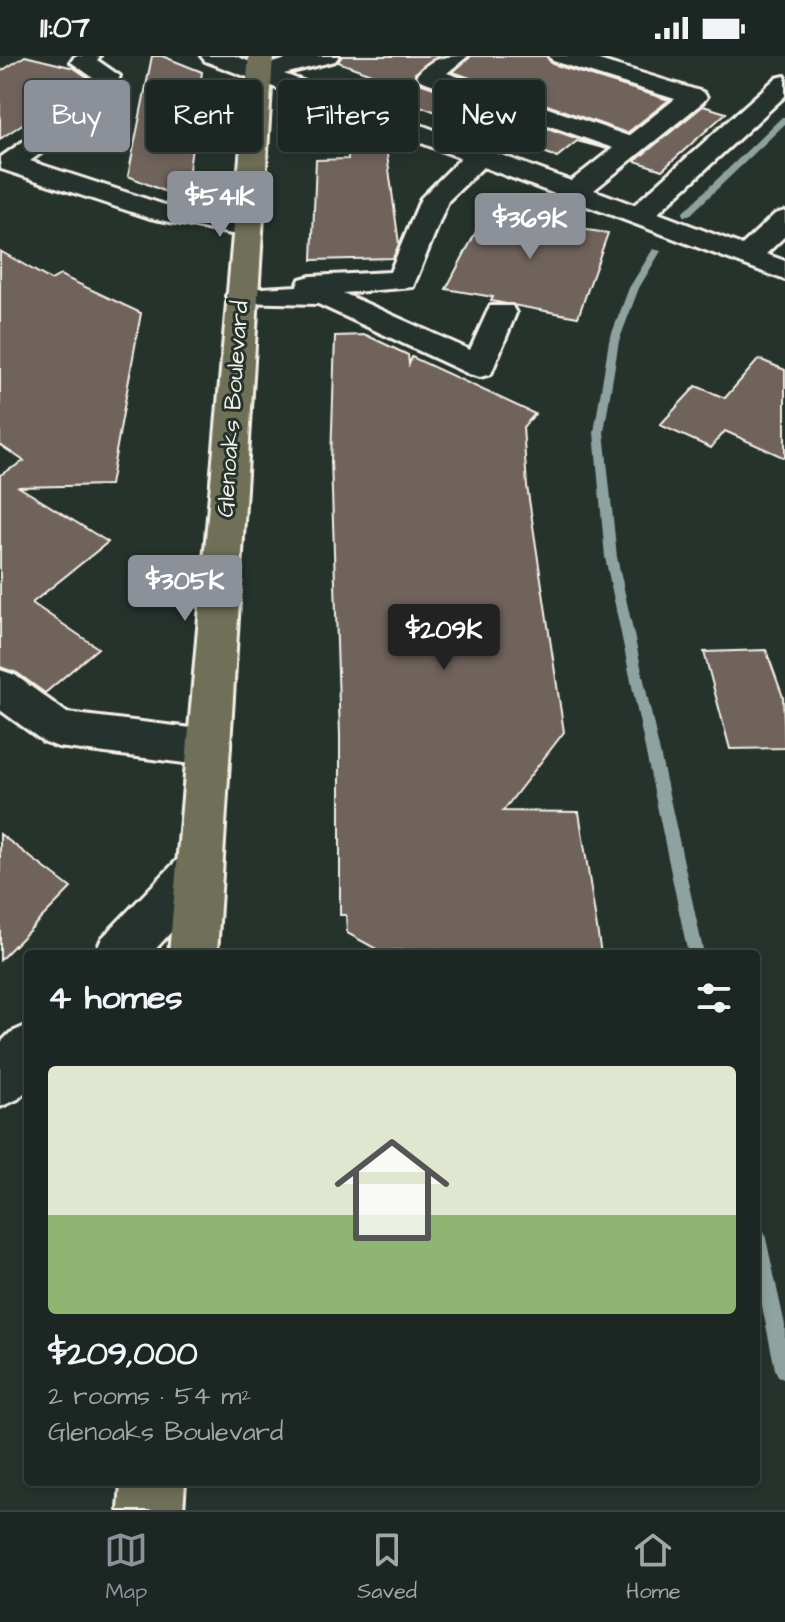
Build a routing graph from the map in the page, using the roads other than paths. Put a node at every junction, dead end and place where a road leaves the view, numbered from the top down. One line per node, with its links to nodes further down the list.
1 (88, 56): 13 (street)
2 (213, 56): 6 (street)
3 (327, 56): 6 (street)
4 (456, 56): 8 (street)
5 (561, 56): 8 (street)
6 (261, 64): 9 (street); 13 (main road, Glenoaks Boulevard)
7 (785, 83): 11 (street)
8 (632, 146): 10 (street)
9 (479, 156): 10 (street); 16 (street)
10 (574, 192): 11 (street)
11 (638, 216): 14 (street)
12 (785, 220): 14 (street)
13 (247, 228): 16 (main road, Glenoaks Boulevard)
14 (746, 257): 15 (street)
15 (785, 271)
16 (242, 292): 17 (street); 19 (main road, Glenoaks Boulevard)
17 (501, 313)
18 (0, 687): 19 (street)
19 (208, 748): 20 (main road, Glenoaks Boulevard)
20 (199, 869): 21 (street); 22 (main road, Glenoaks Boulevard)
21 (123, 950)
22 (193, 950)
23 (24, 1055): 24 (street)
24 (0, 1081)
25 (153, 1486): 26 (main road)
26 (151, 1510)

